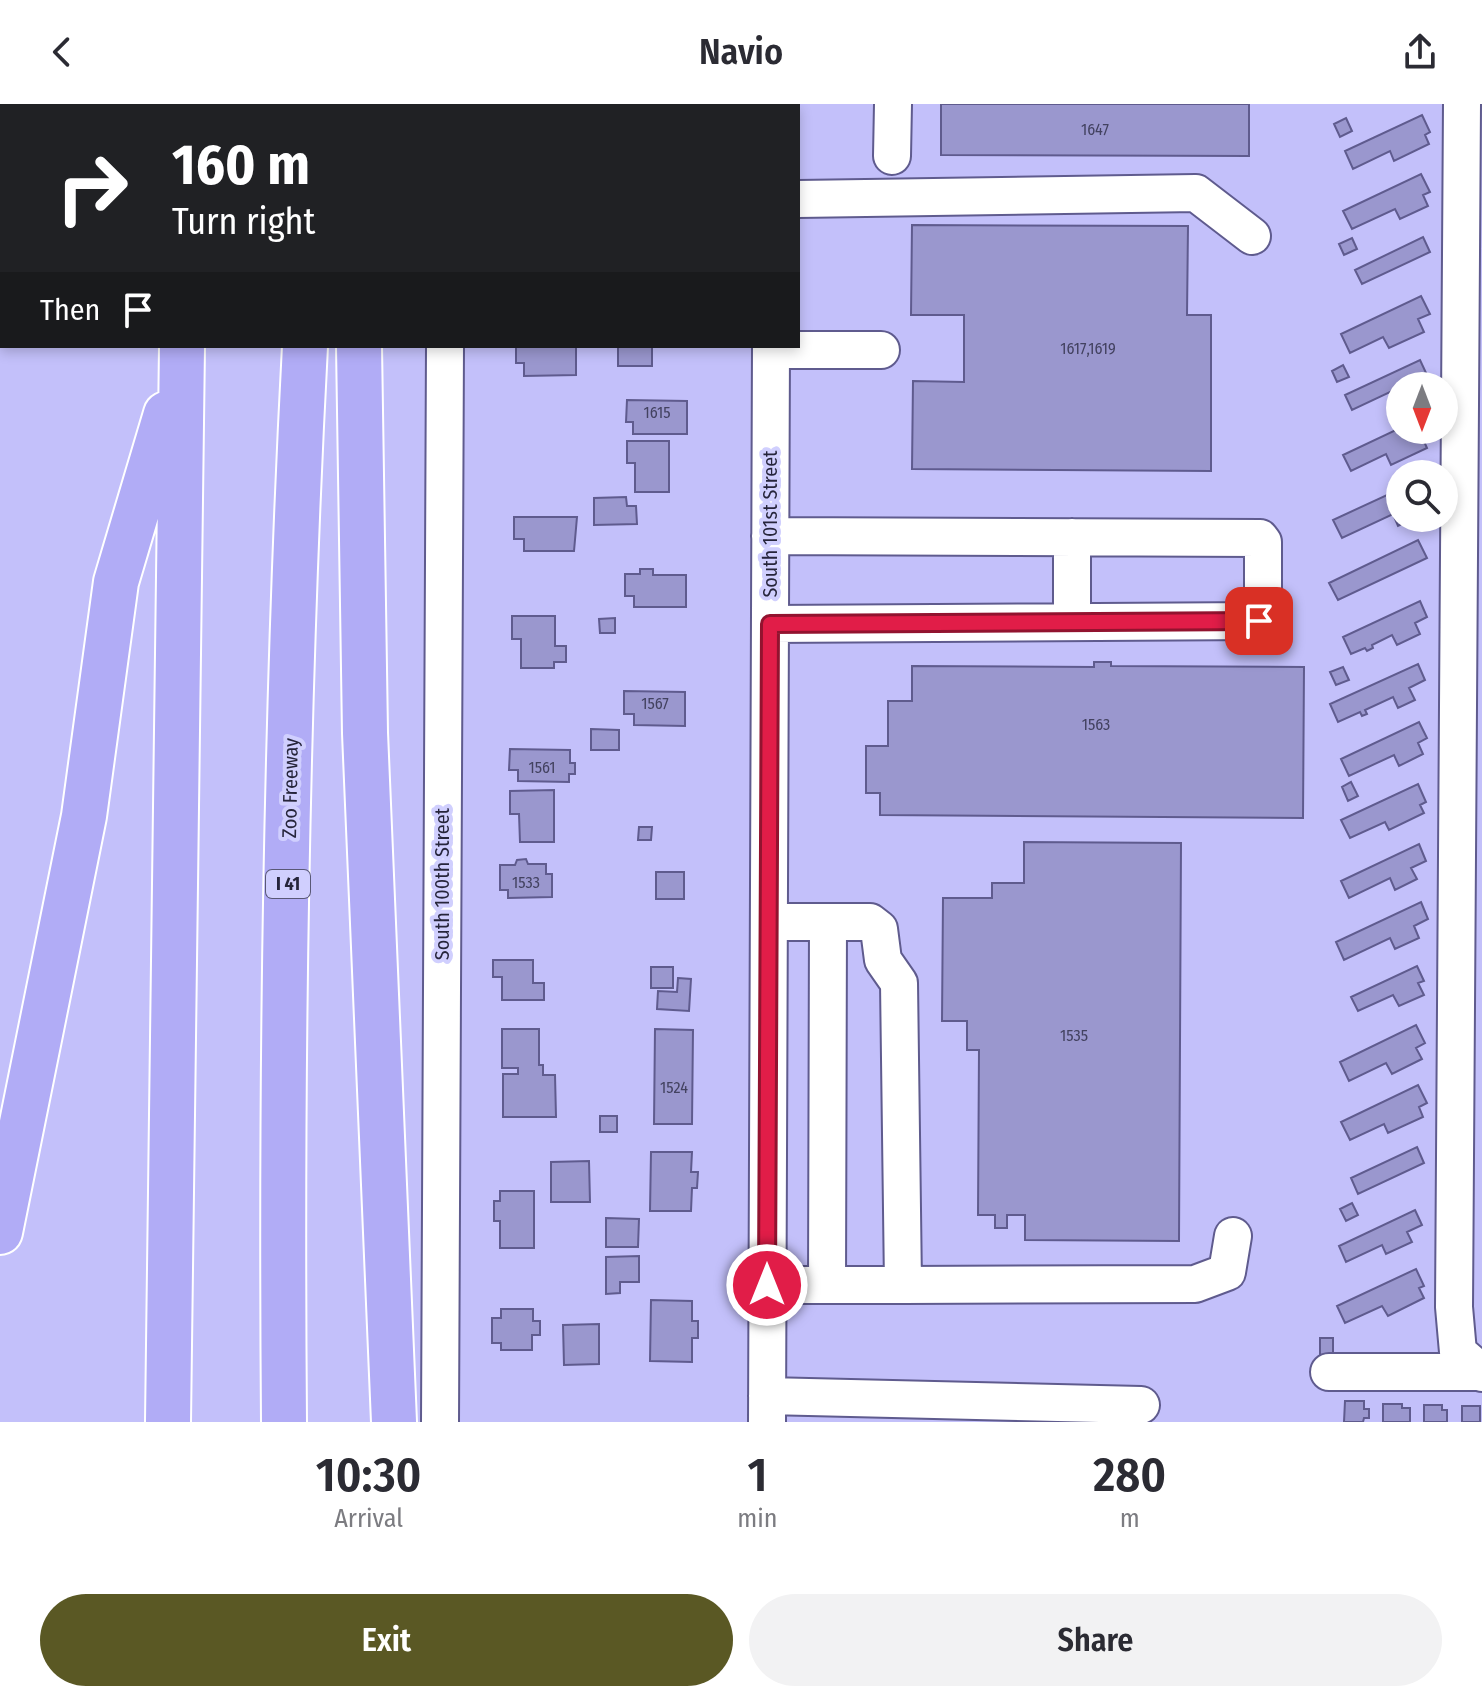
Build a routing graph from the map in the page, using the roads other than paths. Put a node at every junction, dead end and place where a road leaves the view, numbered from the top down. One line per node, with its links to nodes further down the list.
1 (893, 104): 3 (street)
2 (1462, 104): 24 (street)
3 (892, 156)
4 (800, 199): 5 (street)
5 (1252, 236)
6 (305, 348): 28 (highway, Zoo Freeway / I 41)
7 (359, 348): 29 (highway)
8 (445, 348): 30 (street, South 100th Street)
9 (771, 348): 10 (street); 12 (street, South 101st Street)
10 (881, 350)
11 (181, 354): 18 (highway); 27 (highway)
12 (770, 536): 13 (street); 15 (street, South 101st Street)
13 (1072, 537): 14 (street); 14 (street)
14 (1072, 622): 15 (street)
15 (770, 624): 16 (street, South 101st Street)
16 (769, 922): 17 (street); 20 (street, South 101st Street)
17 (828, 922): 21 (street); 22 (street)
18 (0, 1232)
19 (1233, 1236): 22 (street)
20 (767, 1285): 21 (street); 26 (street, South 101st Street)
21 (827, 1285): 22 (street)
22 (903, 1285)
23 (1329, 1372): 24 (street)
24 (1480, 1372)
25 (1141, 1405): 26 (street)
26 (767, 1409)
27 (168, 1422)
28 (284, 1422)
29 (394, 1422)
30 (440, 1422)

